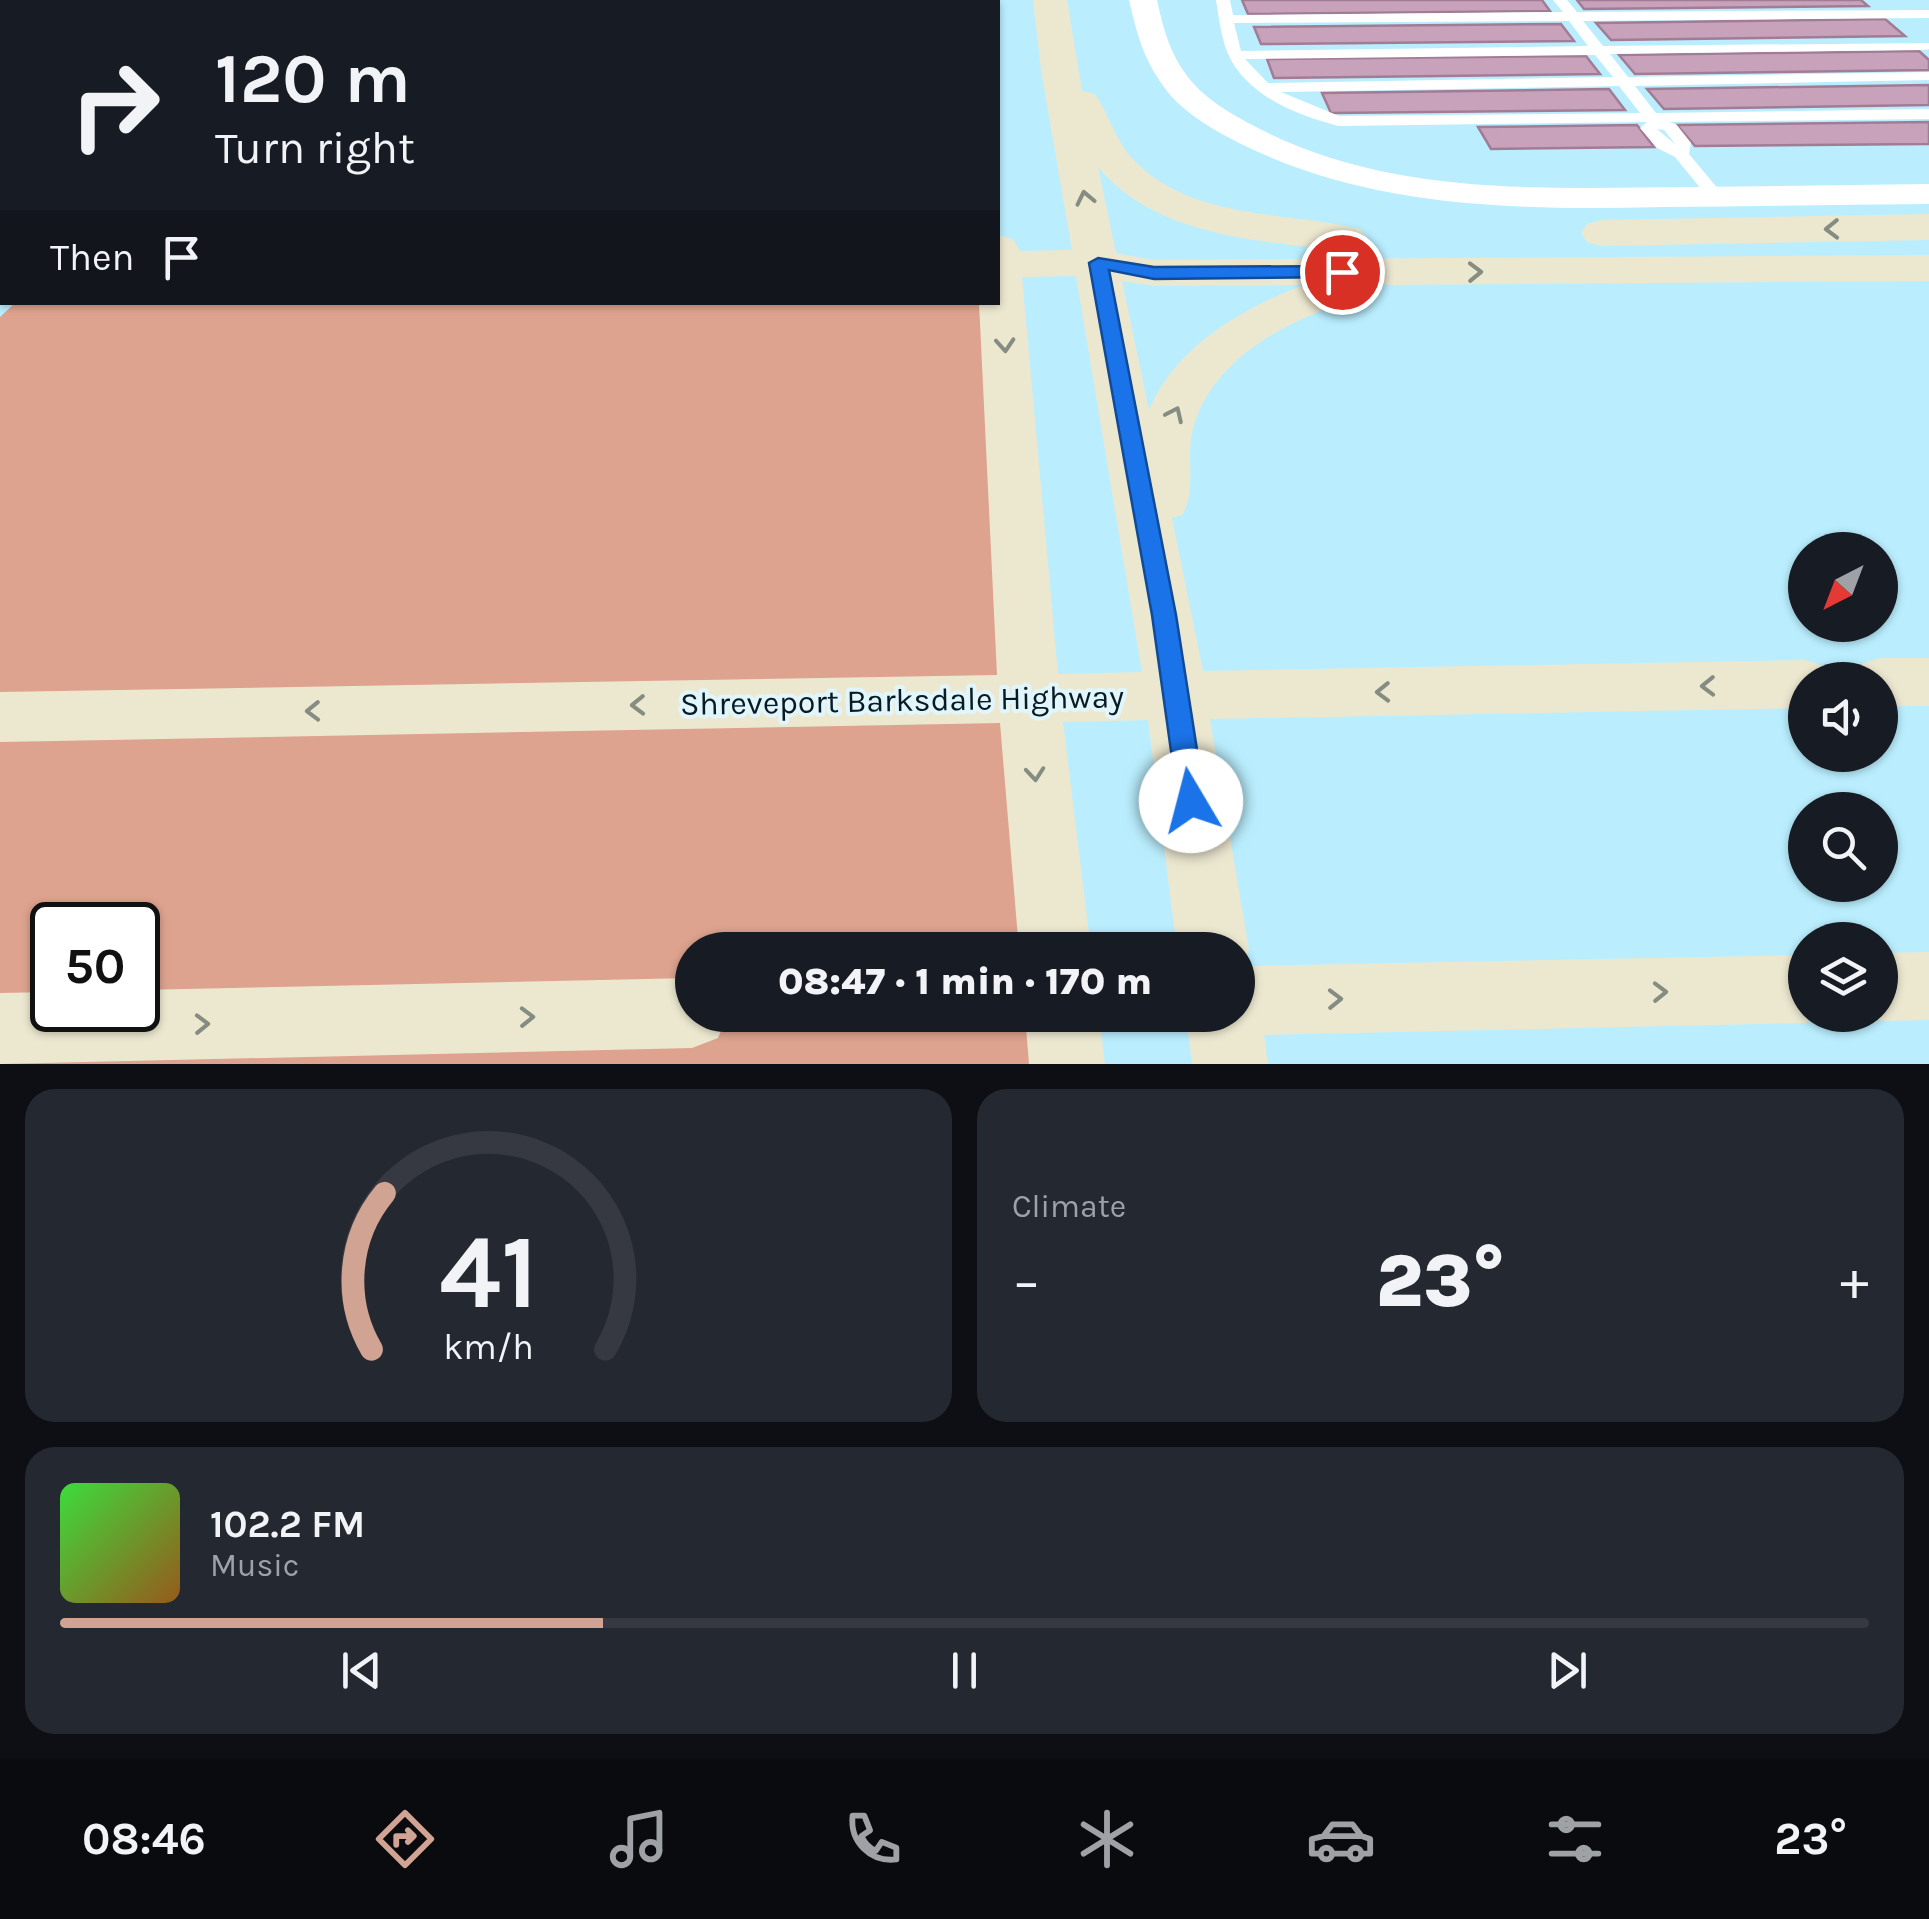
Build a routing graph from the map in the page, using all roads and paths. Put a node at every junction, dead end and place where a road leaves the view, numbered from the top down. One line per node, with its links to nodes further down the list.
1 (1050, 0): 13 (main road)
2 (1142, 0): 20 (street)
3 (1224, 0): 9 (lane)
4 (1560, 0): 8 (lane)
5 (1874, 0): 7 (lane)
6 (1929, 14): 7 (lane)
7 (1890, 15): 8 (lane); 11 (lane)
8 (1573, 16): 9 (lane); 10 (lane)
9 (1227, 19): 12 (lane)
10 (1597, 48): 11 (lane); 12 (lane); 15 (lane)
11 (1927, 48)
12 (1237, 54): 16 (lane)
13 (1059, 70): 22 (main road); 23 (main road, one-way to 13)
14 (1929, 76): 15 (lane)
15 (1624, 82): 16 (lane); 18 (lane)
16 (1267, 88): 18 (lane)
17 (1929, 114): 18 (lane)
18 (1654, 120): 20 (lane)
19 (1929, 194): 20 (street)
20 (1716, 196)
21 (1929, 227): 22 (main road, one-way to 22)
22 (1345, 238): 23 (main road)
23 (1098, 263): 24 (main road); 26 (main road); 28 (main road)
24 (1000, 264)
25 (1929, 268): 26 (main road, one-way to 25)
26 (1408, 272): 28 (main road, one-way to 26)
27 (1000, 278): 31 (main road, one-way to 31)
28 (1164, 615): 32 (main road)
29 (1788, 684): 30 (main road, Shreveport Barksdale Highway, one-way to 30)
30 (0, 717)
31 (1052, 932)
32 (1210, 932)
33 (1929, 986): 34 (main road)
34 (1898, 987)
35 (1788, 989): 36 (main road, one-way to 35)
36 (1255, 1001)
37 (675, 1014): 38 (main road, one-way to 37)
38 (0, 1029)
39 (1064, 1032): 41 (main road)
40 (1225, 1032): 42 (main road)
41 (1068, 1064)
42 (1230, 1064)

